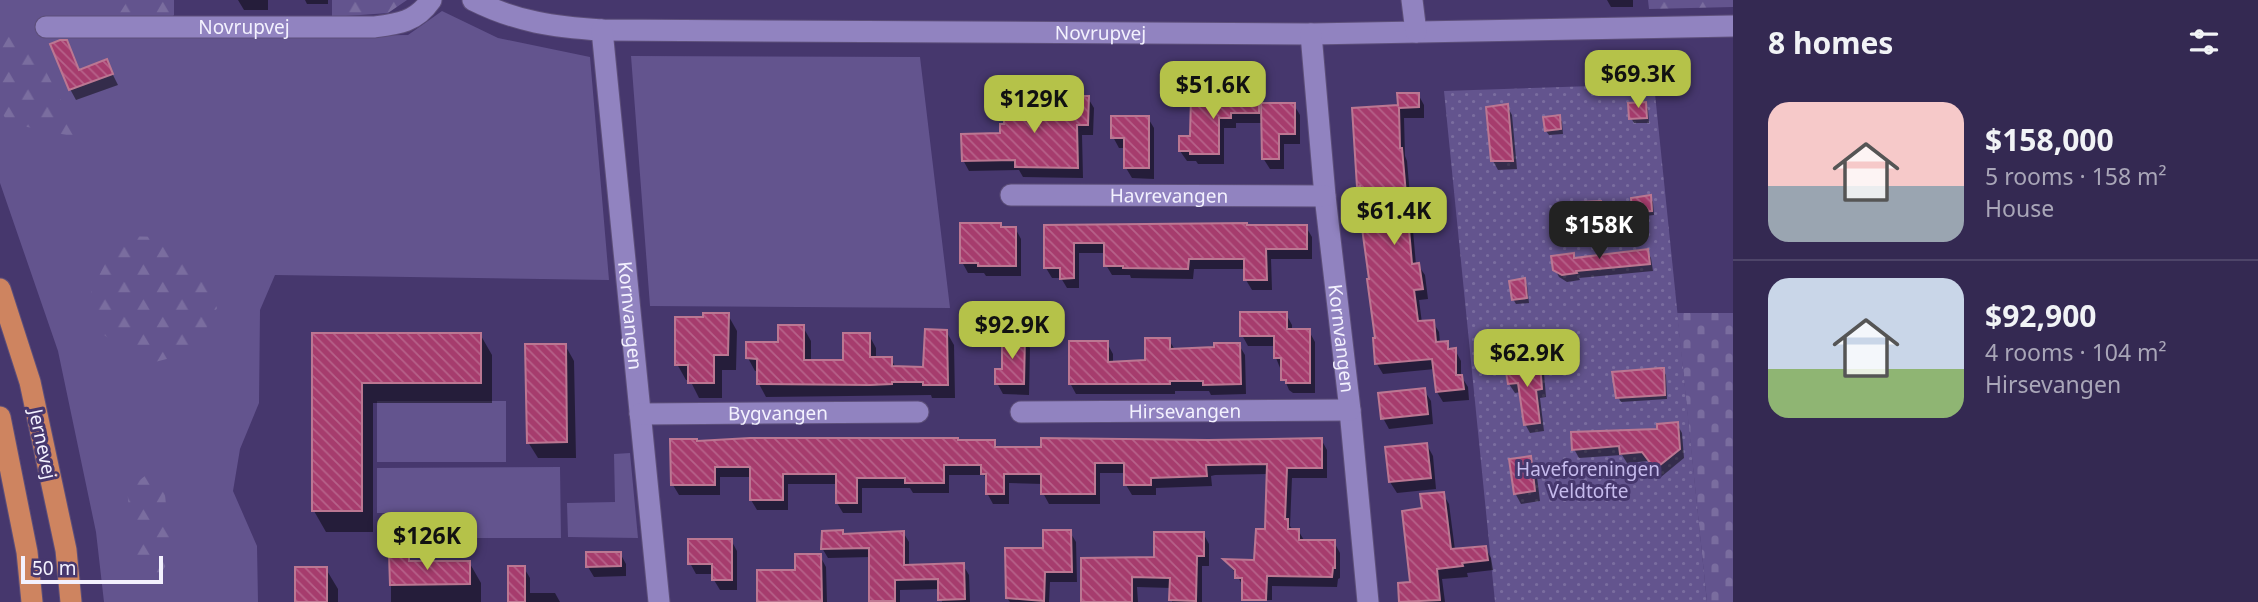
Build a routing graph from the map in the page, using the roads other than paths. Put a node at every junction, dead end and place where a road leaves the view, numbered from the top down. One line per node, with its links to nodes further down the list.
1 (430, 0): 5 (street, Novrupvej)
2 (473, 0): 6 (street, Novrupvej)
3 (1412, 0): 7 (street)
4 (1733, 26): 7 (street, Novrupvej)
5 (46, 27)
6 (602, 30): 8 (street, Novrupvej); 15 (street, Kornvangen)
7 (1416, 32): 8 (street, Novrupvej)
8 (1311, 34): 10 (street, Kornvangen)
9 (1011, 195): 10 (street, Havrevangen)
10 (1325, 196): 12 (street, Kornvangen)
11 (0, 289): 18 (main road, Jernevej)
12 (1350, 410): 14 (street, Hirsevangen); 20 (street, Kornvangen)
13 (918, 412): 15 (street, Bygvangen)
14 (1021, 412)
15 (640, 414): 19 (street, Kornvangen)
16 (0, 417): 17 (main road, Jernevej)
17 (32, 602)
18 (71, 602)
19 (659, 602)
20 (1368, 602)

